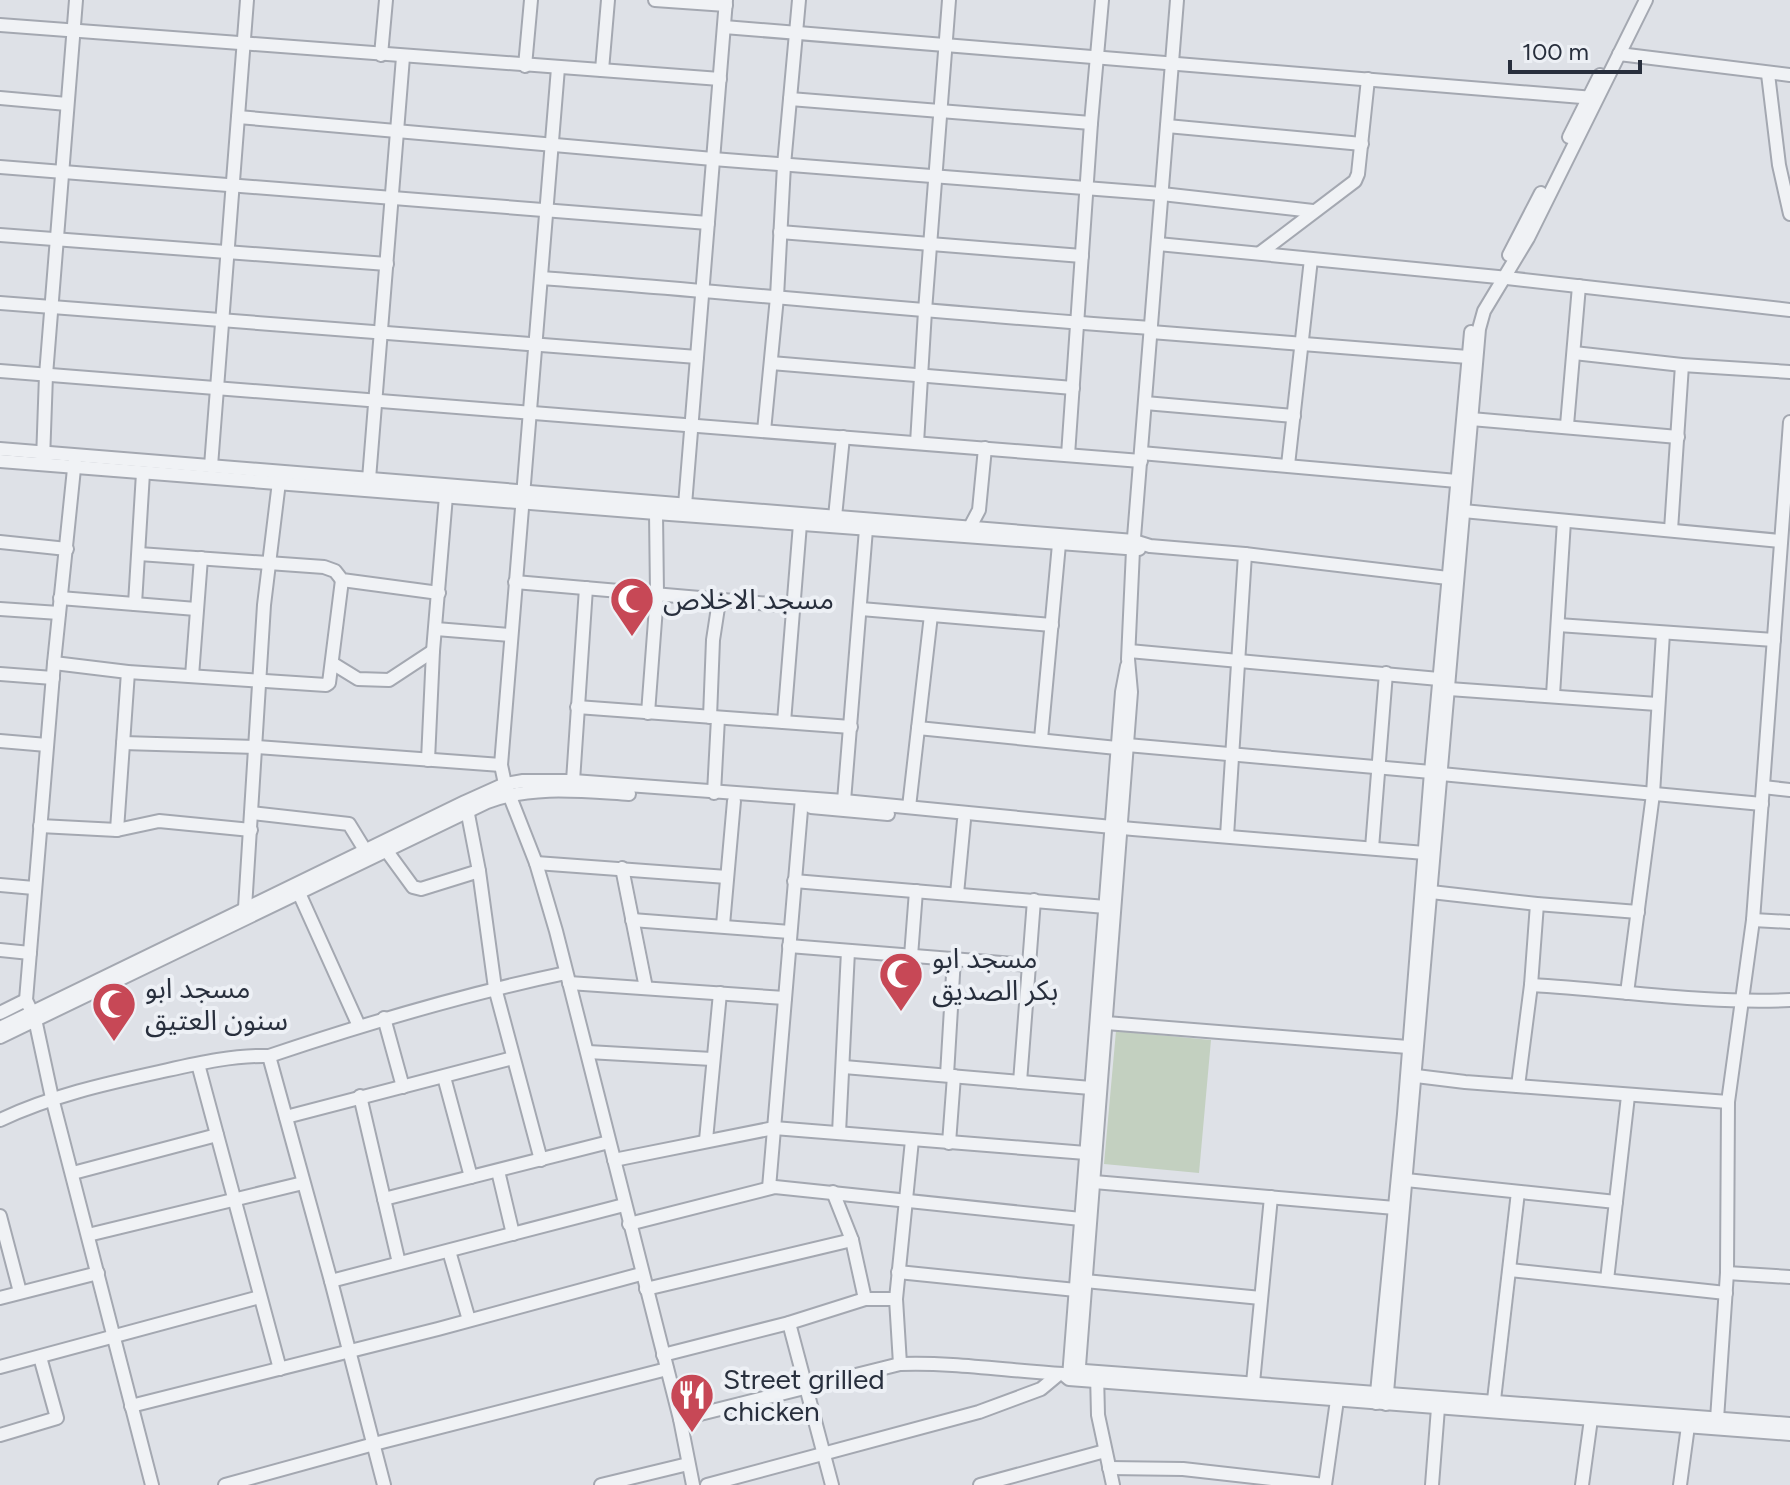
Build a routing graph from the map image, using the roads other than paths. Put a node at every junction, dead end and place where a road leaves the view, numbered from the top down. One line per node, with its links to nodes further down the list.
1 (76, 0): 16 (street)
2 (247, 0): 18 (street)
3 (386, 0): 21 (street)
4 (531, 0): 25 (street)
5 (608, 0): 27 (street)
6 (655, 0): 13 (street)
7 (799, 0): 17 (street)
8 (949, 0): 19 (street)
9 (1102, 0): 23 (street)
10 (1177, 0): 24 (street)
11 (1636, 0): 33 (street)
12 (1646, 0): 20 (street)
13 (726, 2): 15 (street)
14 (0, 25): 16 (street)
15 (724, 27): 17 (street); 30 (street)
16 (74, 31): 18 (street); 35 (street)
17 (796, 32): 19 (street); 34 (street)
18 (244, 44): 21 (street); 37 (street)
19 (944, 44): 23 (street); 36 (street)
20 (1619, 54): 28 (street); 33 (street)
21 (381, 55): 22 (street)
22 (403, 57): 25 (street); 40 (street)
23 (1097, 57): 24 (street); 38 (street)
24 (1172, 63): 31 (street); 39 (street)
25 (525, 66): 26 (street)
26 (558, 68): 27 (street); 42 (street)
27 (602, 70): 30 (street)
28 (1768, 74): 29 (street); 54 (street)
29 (1790, 75)
30 (720, 79): 43 (street)
31 (1368, 79): 33 (street); 41 (street)
32 (0, 98): 35 (street)
33 (1593, 98): 66 (street)
34 (790, 99): 36 (street); 44 (street)
35 (67, 104): 46 (street)
36 (939, 111): 38 (street); 47 (street)
37 (238, 117): 40 (street); 48 (street)
38 (1091, 123): 49 (street)
39 (1167, 126): 41 (street); 50 (street)
40 (398, 131): 42 (street); 51 (street)
41 (1362, 144): 53 (street)
42 (553, 145): 43 (street); 52 (street)
43 (713, 159): 44 (street); 55 (street)
44 (784, 165): 47 (street); 56 (street)
45 (0, 167): 46 (street)
46 (62, 171): 48 (street); 58 (street)
47 (935, 176): 49 (street); 59 (street)
48 (233, 184): 51 (street); 61 (street)
49 (1087, 188): 50 (street); 63 (street)
50 (1162, 194): 53 (street); 60 (street)
51 (394, 198): 52 (street); 65 (street)
52 (547, 210): 55 (street); 67 (street)
53 (1313, 211): 62 (street)
54 (1790, 214)
55 (708, 223): 69 (street)
56 (780, 232): 59 (street); 70 (street)
57 (0, 235): 58 (street)
58 (57, 240): 61 (street); 72 (street)
59 (930, 244): 63 (street); 74 (street)
60 (1158, 244): 62 (street); 77 (street)
61 (227, 252): 65 (street); 75 (street)
62 (1260, 253): 64 (street)
63 (1082, 256): 76 (street)
64 (1311, 259): 66 (street); 80 (street)
65 (387, 264): 78 (street)
66 (1502, 277): 68 (street); 83 (street); 96 (street)
67 (541, 278): 69 (street); 79 (street)
68 (1579, 286): 73 (street); 81 (street)
69 (702, 290): 70 (street); 82 (street)
70 (777, 297): 74 (street); 84 (street)
71 (0, 303): 72 (street)
72 (51, 307): 75 (street); 88 (street)
73 (1790, 310)
74 (925, 311): 76 (street); 89 (street)
75 (223, 319): 78 (street); 91 (street)
76 (1077, 323): 77 (street); 90 (street)
77 (1151, 330): 80 (street); 93 (street)
78 (382, 331): 79 (street); 92 (street)
79 (537, 344): 82 (street); 94 (street)
80 (1302, 344): 83 (street); 95 (street)
81 (1574, 353): 85 (street); 99 (street)
82 (697, 357): 98 (street)
83 (1468, 357): 115 (street)
84 (771, 363): 89 (street); 100 (street)
85 (1682, 365): 87 (street); 102 (street)
86 (0, 371): 88 (street)
87 (1790, 372)
88 (46, 375): 91 (street); 108 (street)
89 (921, 377): 90 (street); 103 (street)
90 (1073, 388): 106 (street)
91 (217, 389): 92 (street); 112 (street)
92 (376, 402): 94 (street); 114 (street)
93 (1145, 403): 95 (street); 107 (street)
94 (532, 412): 98 (street); 118 (street)
95 (1294, 416): 111 (street)
96 (1471, 419): 99 (street); 121 (street)
97 (1790, 422): 119 (street)
98 (691, 425): 100 (street); 120 (street)
99 (1567, 425): 102 (street)
100 (764, 431): 101 (street)
101 (843, 437): 103 (street); 123 (street)
102 (1678, 437): 129 (street)
103 (917, 443): 104 (street)
104 (985, 448): 106 (street); 127 (street)
105 (0, 449): 108 (street)
106 (1068, 455): 107 (street)
107 (1141, 457): 111 (street); 134 (street)
108 (43, 459): 109 (street); 110 (street)
109 (0, 461)
110 (75, 461): 112 (street); 113 (street); 135 (street)
111 (1288, 465): 115 (street)
112 (211, 466): 114 (street)
113 (143, 473): 116 (street); 136 (street)
114 (369, 479): 118 (street)
115 (1457, 481): 140 (street)
116 (279, 482): 117 (street); 139 (street)
117 (446, 496): 118 (street); 144 (street)
118 (522, 497): 120 (street); 122 (street); 142 (street)
119 (1787, 504): 131 (street)
120 (685, 505): 123 (street)
121 (1463, 511): 124 (street); 175 (street)
122 (656, 513): 125 (street); 145 (street)
123 (835, 517): 126 (street)
124 (1564, 521): 129 (street); 158 (street)
125 (800, 524): 128 (street); 149 (street)
126 (882, 525): 127 (street); 128 (street); 130 (street)
127 (970, 527): 130 (street)
128 (866, 529): 152 (street)
129 (1671, 530): 131 (street)
130 (1043, 538): 133 (street); 134 (street)
131 (1781, 541): 155 (street)
132 (0, 542): 135 (street)
133 (1059, 544): 134 (street); 157 (street)
134 (1134, 545): 137 (street); 164 (street)
135 (67, 549): 146 (street)
136 (139, 554): 138 (street); 148 (street)
137 (1245, 554): 140 (street); 165 (street)
138 (201, 558): 139 (street); 151 (street)
139 (269, 564): 141 (street); 174 (street)
140 (1448, 578): 173 (street)
141 (342, 580): 144 (street); 167 (street)
142 (515, 582): 143 (street); 161 (street)
143 (586, 588): 145 (street); 178 (street)
144 (439, 593): 159 (street)
145 (657, 594): 147 (street); 179 (street)
146 (60, 598): 148 (street); 153 (street)
147 (719, 601): 149 (street); 180 (street)
148 (135, 604): 151 (street)
149 (793, 606): 181 (street)
150 (0, 609): 153 (street)
151 (196, 609): 171 (street)
152 (861, 609): 154 (street); 182 (street)
153 (59, 613): 166 (street)
154 (931, 615): 157 (street); 183 (street)
155 (1776, 616): 156 (street); 162 (street)
156 (1790, 617)
157 (1052, 625): 184 (street)
158 (1558, 625): 160 (street); 176 (street)
159 (436, 629): 161 (street); 163 (street)
160 (1663, 633): 162 (street); 177 (street)
161 (511, 635): 192 (street)
162 (1774, 640): 196 (street)
163 (433, 651): 167 (street); 191 (street)
164 (1129, 655): 165 (street); 189 (street)
165 (1237, 660): 169 (street); 190 (street)
166 (54, 663): 168 (street); 172 (street)
167 (332, 663): 174 (street)
168 (128, 672): 171 (street); 186 (street)
169 (1386, 673): 173 (street); 193 (street)
170 (0, 674): 172 (street)
171 (192, 676): 174 (street)
172 (53, 678): 187 (street)
173 (1439, 679): 194 (street)
174 (260, 680): 188 (street)
175 (1449, 689): 176 (street); 194 (street)
176 (1553, 695): 177 (street)
177 (1657, 704): 200 (street)
178 (577, 707): 179 (street); 195 (street)
179 (648, 713): 180 (street)
180 (714, 718): 181 (street); 199 (street)
181 (784, 722): 182 (street)
182 (851, 727): 202 (street)
183 (918, 728): 184 (street); 206 (street)
184 (1041, 739): 189 (street)
185 (0, 741): 187 (street)
186 (123, 743): 188 (street); 211 (street)
187 (47, 745): 209 (street)
188 (257, 747): 191 (street); 207 (street)
189 (1122, 747): 190 (street); 210 (street)
190 (1232, 754): 193 (street); 213 (street)
191 (428, 760): 192 (street)
192 (501, 765): 197 (street)
193 (1378, 767): 194 (street); 214 (street)
194 (1436, 773): 200 (street); 217 (street); 226 (street)
195 (573, 781): 197 (street); 199 (street)
196 (1763, 787): 198 (street); 204 (street)
197 (507, 789): 201 (street); 205 (street); 218 (street)
198 (1790, 790)
199 (714, 793): 203 (street)
200 (1653, 794): 204 (street); 233 (street)
201 (734, 801): 203 (street); 221 (street)
202 (844, 801): 203 (street); 206 (street)
203 (802, 802): 208 (street); 222 (street)
204 (1762, 804): 235 (street)
205 (466, 806): 215 (street); 216 (street); 220 (street)
206 (909, 807): 210 (street)
207 (252, 813): 212 (street); 215 (street)
208 (964, 820): 210 (street); 228 (street)
209 (40, 826): 211 (street); 224 (street)
210 (1120, 829): 213 (street); 231 (street); 258 (street)
211 (117, 830): 212 (street)
212 (251, 830): 232 (street)
213 (1227, 836): 214 (street)
214 (1372, 848): 217 (street)
215 (365, 850): 232 (street)
216 (386, 850): 220 (street); 227 (street)
217 (1425, 853): 262 (street)
218 (536, 863): 219 (street); 246 (street)
219 (622, 868): 221 (street); 234 (street)
220 (479, 871): 248 (street)
221 (727, 877): 237 (street)
222 (794, 881): 225 (street); 238 (street)
223 (0, 885): 224 (street)
224 (34, 888): 242 (street)
225 (916, 891): 228 (street); 243 (street)
226 (1431, 892): 230 (street); 269 (street)
227 (299, 893): 255 (street); 259 (street)
228 (957, 894): 229 (street)
229 (1034, 900): 231 (street); 245 (street)
230 (1537, 904): 233 (street); 247 (street)
231 (1106, 907): 275 (street)
232 (245, 908): 255 (street)
233 (1638, 912): 251 (street)
234 (632, 920): 237 (street); 249 (street)
235 (1753, 920): 236 (street); 254 (street)
236 (1790, 922)
237 (723, 925): 238 (street)
238 (790, 932): 239 (street)
239 (789, 946): 241 (street); 252 (street)
240 (0, 950): 242 (street)
241 (848, 951): 243 (street); 268 (street)
242 (30, 953): 255 (street)
243 (911, 956): 244 (street)
244 (954, 958): 245 (street); 270 (street)
245 (1028, 965): 272 (street)
246 (568, 978): 248 (street); 249 (street); 263 (street)
247 (1531, 985): 251 (street); 273 (street)
248 (495, 988): 257 (street); 265 (street)
249 (646, 988): 250 (street)
250 (720, 993): 252 (street); 266 (street)
251 (1627, 993): 254 (street)
252 (785, 998): 282 (street)
253 (1790, 1000): 254 (street)
254 (1742, 1002): 279 (street)
255 (31, 1010): 256 (street); 260 (street); 261 (street); 278 (street)
256 (0, 1013)
257 (384, 1018): 259 (street); 274 (street)
258 (1106, 1023): 262 (street); 296 (street)
259 (359, 1026): 264 (street)
260 (0, 1028)
261 (0, 1037)
262 (1408, 1047): 269 (street)
263 (588, 1052): 266 (street); 287 (street)
264 (269, 1056): 267 (street); 280 (street)
265 (513, 1058): 271 (street); 290 (street)
266 (712, 1059): 285 (street)
267 (198, 1064): 278 (street); 284 (street)
268 (844, 1067): 270 (street); 283 (street)
269 (1411, 1075): 273 (street); 295 (street); 307 (street)
270 (950, 1076): 272 (street); 288 (street)
271 (444, 1077): 274 (street); 294 (street)
272 (1020, 1082): 275 (street)
273 (1518, 1086): 277 (street)
274 (403, 1087): 276 (street)
275 (1091, 1088): 289 (street)
276 (360, 1096): 280 (street); 302 (street)
277 (1628, 1096): 279 (street); 305 (street)
278 (52, 1098): 281 (street); 293 (street)
279 (1728, 1102): 319 (street)
280 (286, 1117): 297 (street)
281 (0, 1120)
282 (774, 1128): 283 (street); 285 (street); 298 (street)
283 (839, 1133): 286 (street)
284 (217, 1135): 293 (street); 304 (street)
285 (706, 1140): 291 (street)
286 (912, 1140): 288 (street); 303 (street)
287 (609, 1142): 290 (street); 291 (street)
288 (949, 1143): 289 (street)
289 (1086, 1153): 309 (street)
290 (541, 1160): 292 (street)
291 (614, 1160): 306 (street)
292 (498, 1171): 294 (street); 311 (street)
293 (73, 1173): 312 (street)
294 (471, 1177): 302 (street)
295 (1406, 1180): 300 (street); 347 (street)
296 (1094, 1182): 301 (street); 324 (street)
297 (303, 1183): 304 (street); 323 (street)
298 (769, 1188): 299 (street); 310 (street)
299 (833, 1192): 303 (street); 313 (street)
300 (1518, 1192): 305 (street); 316 (street)
301 (1271, 1197): 307 (street); 330 (street)
302 (384, 1199): 315 (street)
303 (905, 1200): 309 (street); 317 (street)
304 (233, 1201): 312 (street); 328 (street)
305 (1616, 1202): 322 (street)
306 (624, 1205): 310 (street); 311 (street)
307 (1395, 1208): 347 (street)
308 (0, 1216): 326 (street)
309 (1081, 1219): 324 (street)
310 (629, 1224): 320 (street)
311 (513, 1234): 314 (street)
312 (88, 1235): 318 (street)
313 (852, 1240): 325 (street); 331 (street)
314 (449, 1251): 315 (street); 333 (street)
315 (399, 1263): 323 (street)
316 (1510, 1270): 322 (street); 349 (street)
317 (898, 1272): 324 (street); 332 (street)
318 (98, 1273): 326 (street); 335 (street)
319 (1727, 1273): 321 (street); 327 (street)
320 (641, 1274): 325 (street); 333 (street)
321 (1790, 1277)
322 (1607, 1280): 327 (street)
323 (331, 1281): 336 (street)
324 (1081, 1285): 330 (street); 343 (street)
325 (646, 1289): 337 (street)
326 (20, 1292): 329 (street)
327 (1726, 1293): 354 (street)
328 (260, 1297): 335 (street); 341 (street)
329 (0, 1298)
330 (1261, 1298): 345 (street)
331 (865, 1299): 332 (street); 334 (street)
332 (896, 1299): 339 (street)
333 (469, 1320): 336 (street)
334 (789, 1323): 337 (street); 346 (street)
335 (114, 1336): 338 (street); 350 (street)
336 (349, 1352): 341 (street); 359 (street)
337 (663, 1355): 342 (street)
338 (40, 1357): 340 (street); 358 (street)
339 (900, 1364): 343 (street); 346 (street)
340 (0, 1367)
341 (280, 1369): 350 (street)
342 (667, 1369): 352 (street); 359 (street)
343 (1069, 1374): 344 (street); 361 (street)
344 (1097, 1376): 345 (street); 348 (street); 360 (street)
345 (1253, 1383): 347 (street)
346 (807, 1387): 352 (street); 361 (street)
347 (1382, 1399): 348 (street); 349 (street); 351 (street)
348 (1337, 1400): 374 (street)
349 (1494, 1400): 354 (street)
350 (131, 1406): 365 (street)
351 (1438, 1408): 353 (street); 375 (street)
352 (680, 1419): 362 (street)
353 (1591, 1419): 356 (street); 376 (street)
354 (1717, 1419): 355 (street)
355 (1790, 1424)
356 (1688, 1426): 357 (street); 377 (street)
357 (1790, 1434)
358 (0, 1435)
359 (374, 1444): 366 (street); 367 (street)
360 (1105, 1451): 363 (street); 372 (street)
361 (825, 1455): 370 (street); 371 (street)
362 (688, 1464): 368 (street); 369 (street)
363 (1109, 1468): 364 (street); 373 (street)
364 (1241, 1481): 374 (street)
365 (152, 1485)
366 (225, 1485)
367 (384, 1485)
368 (601, 1485)
369 (693, 1485)
370 (707, 1485)
371 (832, 1485)
372 (980, 1485)
373 (1113, 1485)
374 (1325, 1485)
375 (1432, 1485)
376 (1582, 1485)
377 (1680, 1485)

